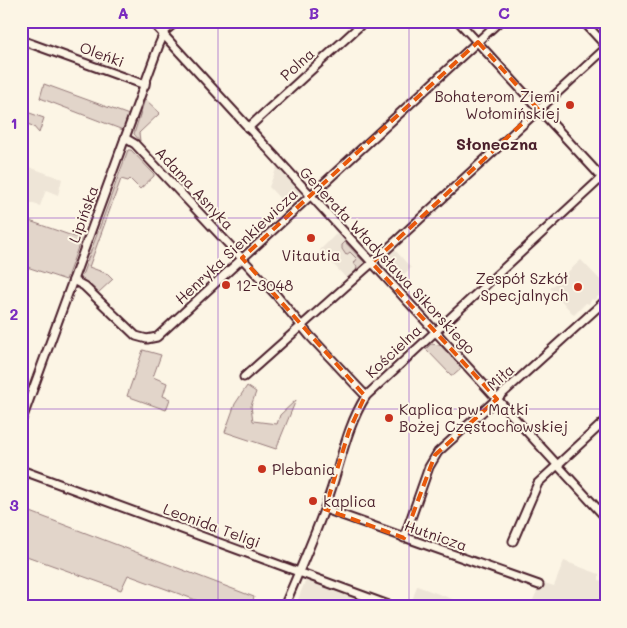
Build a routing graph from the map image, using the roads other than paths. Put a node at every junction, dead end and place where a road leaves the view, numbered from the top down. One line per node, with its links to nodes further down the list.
1 (151, 21): 7 (street, Generała Władysława Sikorskiego)
2 (177, 21): 7 (street, Lipińska)
3 (365, 21): 13 (street, Polna)
4 (458, 21): 9 (street)
5 (500, 21): 9 (street, Henryka Sienkiewicza)
6 (583, 21): 10 (street)
7 (164, 35): 11 (street, Lipińska); 13 (street, Generała Władysława Sikorskiego)
8 (21, 40): 11 (street, Oleńki)
9 (478, 42): 12 (street); 16 (street, Henryka Sienkiewicza)
10 (606, 47): 12 (street)
11 (145, 85): 14 (street, Lipińska)
12 (538, 109): 15 (street); 18 (street)
13 (248, 128): 16 (street, Generała Władysława Sikorskiego)
14 (125, 138): 17 (street, Adama Asnyka); 19 (street, Lipińska)
15 (604, 177): 22 (street, Kościelna)
16 (310, 196): 17 (street, Henryka Sienkiewicza); 18 (street, Generała Władysława Sikorskiego)
17 (242, 258): 19 (street, Henryka Sienkiewicza); 21 (street, Adama Asnyka)
18 (372, 263): 21 (street); 22 (street, Generała Władysława Sikorskiego)
19 (73, 280): 27 (street, Lipińska)
20 (606, 300): 25 (street, Miła)
21 (301, 327): 23 (street); 24 (street, Adama Asnyka)
22 (435, 331): 24 (street, Kościelna); 25 (street, Generała Władysława Sikorskiego)
23 (244, 377)
24 (366, 396): 30 (street, Kościelna)
25 (497, 399): 28 (street, Generała Władysława Sikorskiego); 32 (street, Miła)
26 (606, 420): 28 (street)
27 (21, 422)
28 (557, 465): 31 (street, Generała Władysława Sikorskiego); 33 (street)
29 (21, 470): 34 (street, Leonida Teligi)
30 (325, 508): 32 (street, Hutnicza); 34 (street, Kościelna)
31 (606, 518)
32 (404, 538): 35 (street, Hutnicza)
33 (513, 541)
34 (299, 572): 36 (street, Kościelna); 37 (street, Leonida Teligi)
35 (539, 585)
36 (284, 607)
37 (394, 607)

